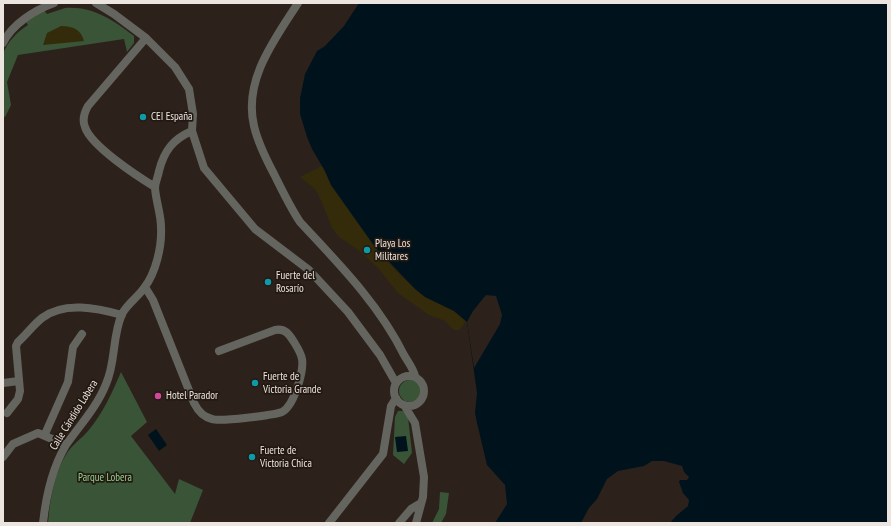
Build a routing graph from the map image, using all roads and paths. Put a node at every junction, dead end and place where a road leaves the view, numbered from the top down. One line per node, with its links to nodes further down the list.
1 (54, 3): 5 (street)
2 (96, 3): 4 (street)
3 (298, 3): 12 (street)
4 (146, 38): 6 (street); 7 (street)
5 (3, 43)
6 (192, 131): 7 (street); 13 (street)
7 (155, 187): 8 (street, Calle Cándido Lobera)
8 (145, 287): 9 (street, Calle Cándido Lobera); 11 (street)
9 (122, 315): 16 (street); 25 (street, Calle Cándido Lobera)
10 (82, 334): 24 (street)
11 (219, 351)
12 (407, 360): 14 (street); 15 (street)
13 (386, 366): 14 (street); 18 (street)
14 (404, 376): 15 (street); 18 (street)
15 (415, 376): 20 (street)
16 (19, 381): 17 (street); 22 (street)
17 (3, 383)
18 (396, 383): 19 (street)
19 (396, 398): 21 (street); 29 (street)
20 (420, 401): 21 (street); 23 (street)
21 (404, 405): 23 (street)
22 (8, 413)
23 (417, 430): 27 (street)
24 (45, 434): 25 (street); 26 (street)
25 (66, 445): 28 (street, Calle Cándido Lobera)
26 (3, 457)
27 (421, 503): 30 (street); 31 (street)
28 (43, 523)
29 (329, 523)
30 (398, 523)
31 (416, 523)

